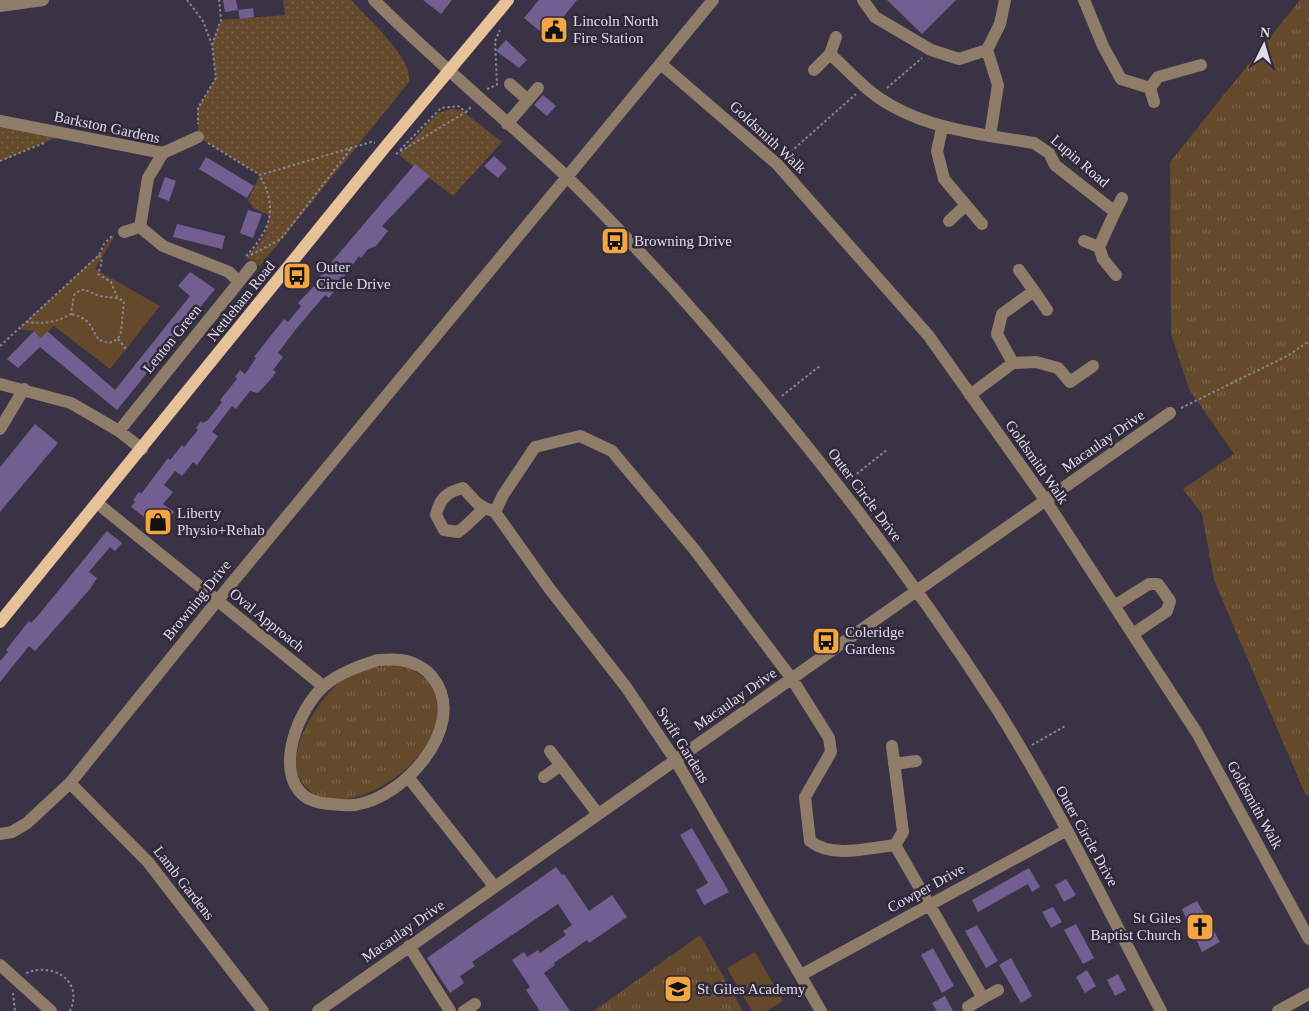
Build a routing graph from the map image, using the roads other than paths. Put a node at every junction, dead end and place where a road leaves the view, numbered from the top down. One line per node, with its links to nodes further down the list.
1 (43, 0): 8 (street)
2 (374, 0): 15 (street, Outer Circle Drive)
3 (508, 0): 15 (main road, Nettleham Road)
4 (712, 0): 12 (street, Browning Drive)
5 (863, 0): 10 (street)
6 (1005, 0): 10 (street)
7 (1084, 0): 18 (street)
8 (0, 6)
9 (836, 37): 11 (street)
10 (987, 50): 24 (street)
11 (830, 54): 14 (street); 23 (street, Lupin Road)
12 (661, 64): 27 (street, Browning Drive); 47 (street, Goldsmith Walk)
13 (1201, 65): 18 (street)
14 (814, 70)
15 (448, 71): 22 (street, Outer Circle Drive); 51 (main road, Nettleham Road)
16 (510, 84): 19 (street)
17 (538, 88): 19 (street)
18 (1150, 88): 20 (street)
19 (528, 100): 22 (street)
20 (1154, 102)
21 (0, 121): 26 (street, Barkston Gardens)
22 (508, 124): 27 (street, Outer Circle Drive)
23 (942, 128): 24 (street, Lupin Road); 29 (street)
24 (990, 136): 30 (street, Lupin Road)
25 (198, 137): 26 (street)
26 (163, 153): 33 (street, Barkston Gardens)
27 (566, 176): 54 (street, Outer Circle Drive); 55 (street, Browning Drive)
28 (1122, 198): 30 (street, Lupin Road)
29 (966, 205): 31 (street); 32 (street)
30 (1115, 212): 36 (street, Lupin Road)
31 (950, 221)
32 (982, 224)
33 (140, 227): 34 (street); 40 (street)
34 (124, 232)
35 (1084, 241): 36 (street)
36 (1099, 247): 39 (street)
37 (251, 266): 40 (street, Lenton Green)
38 (1019, 270): 41 (street)
39 (1116, 275)
40 (239, 282): 50 (street, Lenton Green)
41 (1034, 291): 42 (street); 43 (street)
42 (1048, 310)
43 (1013, 363): 44 (street); 47 (street)
44 (1093, 366)
45 (0, 384): 46 (street)
46 (24, 389): 49 (street); 50 (street)
47 (970, 395): 52 (street, Goldsmith Walk)
48 (1170, 413): 52 (street, Macaulay Drive)
49 (0, 429)
50 (119, 431): 51 (street)
51 (142, 449): 53 (main road, Nettleham Road)
52 (1046, 501): 54 (street, Macaulay Drive); 56 (street, Goldsmith Walk)
53 (97, 503): 55 (street, Oval Approach); 57 (main road, Nettleham Road)
54 (916, 591): 59 (street, Macaulay Drive); 71 (street, Outer Circle Drive)
55 (217, 601): 60 (street, Oval Approach); 69 (street, Browning Drive)
56 (1114, 606): 58 (street, Goldsmith Walk); 58 (street)
57 (0, 622)
58 (1133, 634): 76 (street, Goldsmith Walk)
59 (792, 679): 63 (street, Macaulay Drive); 63 (street, Swift Gardens); 73 (street)
60 (323, 686): 67 (street); 67 (street)
61 (892, 746): 65 (street)
62 (550, 751): 66 (street)
63 (676, 761): 70 (street, Macaulay Drive); 79 (street, Swift Gardens)
64 (916, 761): 65 (street)
65 (894, 764): 73 (street)
66 (560, 765): 68 (street); 70 (street)
67 (408, 777): 74 (street)
68 (544, 777)
69 (70, 783): 72 (street, Browning Drive); 85 (street, Lamb Gardens)
70 (598, 814): 74 (street, Macaulay Drive)
71 (1067, 830): 75 (street, Cowper Drive); 89 (street, Outer Circle Drive)
72 (0, 834)
73 (895, 845): 75 (street)
74 (494, 886): 77 (street, Macaulay Drive)
75 (930, 905): 79 (street, Cowper Drive); 82 (street)
76 (1309, 939)
77 (409, 946): 86 (street, Macaulay Drive); 87 (street)
78 (0, 965): 84 (street)
79 (801, 975): 88 (street, Swift Gardens)
80 (998, 990): 82 (street)
81 (1309, 994): 90 (street)
82 (983, 998): 83 (street)
83 (968, 1007)
84 (51, 1011)
85 (263, 1011)
86 (318, 1011)
87 (450, 1011)
88 (821, 1011)
89 (1161, 1011)
90 (1278, 1011)

